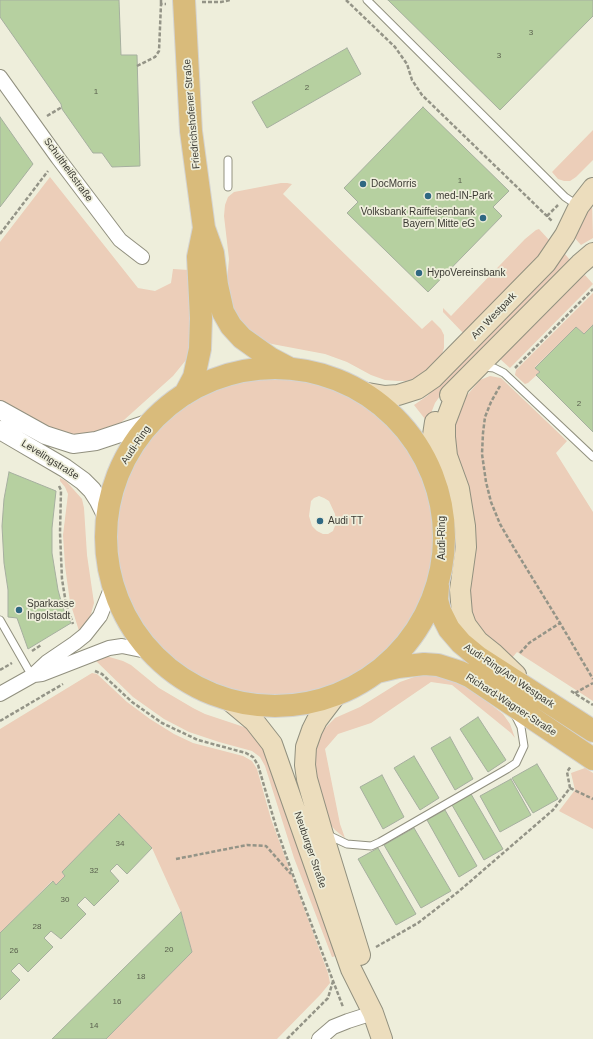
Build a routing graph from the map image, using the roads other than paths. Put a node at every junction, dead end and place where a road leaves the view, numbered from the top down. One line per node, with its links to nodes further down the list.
1 (184, 0): 8 (main road, Friedrichshofener Straße)
2 (367, 0): 7 (lane)
3 (0, 77): 10 (street, Schultheißstraße)
4 (228, 160): 5 (lane)
5 (228, 187)
6 (593, 188): 7 (main road, Am Westpark)
7 (579, 206): 14 (main road, Am Westpark)
8 (204, 228): 11 (main road, Friedrichshofener Straße); 15 (main road, Friedrichshofener Straße)
9 (593, 253): 12 (main road)
10 (142, 257)
11 (290, 368): 14 (main road, Audi-Ring); 15 (main road, Audi-Ring)
12 (474, 371): 13 (main road); 19 (lane)
13 (459, 386): 20 (main road); 28 (main road)
14 (362, 392): 20 (main road, Audi-Ring)
15 (185, 394): 17 (main road, Audi-Ring)
16 (0, 410): 17 (street, Levelingstraße)
17 (150, 424): 21 (main road, Audi-Ring)
18 (0, 430): 21 (street, Levelingstraße)
19 (593, 457)
20 (433, 476): 22 (main road, Audi-Ring)
21 (107, 517): 23 (main road, Audi-Ring)
22 (438, 583): 26 (main road, Audi-Ring); 28 (main road, Audi-Ring/Am Westpark)
23 (113, 584): 25 (main road, Audi-Ring); 27 (street)
24 (0, 620): 27 (lane)
25 (151, 652): 27 (street); 31 (main road, Audi-Ring)
26 (377, 672): 30 (main road, Audi-Ring); 32 (main road, Richard-Wagner-Straße)
27 (32, 676): 29 (street)
28 (529, 690): 33 (main road, Audi-Ring/Am Westpark)
29 (0, 694)
30 (336, 695): 31 (main road, Audi-Ring); 35 (main road, Neuburger Straße)
31 (229, 700): 36 (main road, Neuburger Straße)
32 (510, 704): 34 (main road, Richard-Wagner-Straße); 35 (lane)
33 (593, 731)
34 (587, 755)
35 (322, 831): 36 (main road, Neuburger Straße)
36 (353, 955): 37 (main road, Neuburger Straße)
37 (373, 1013): 38 (street); 39 (main road, Neuburger Straße)
38 (319, 1039)
39 (382, 1039)

